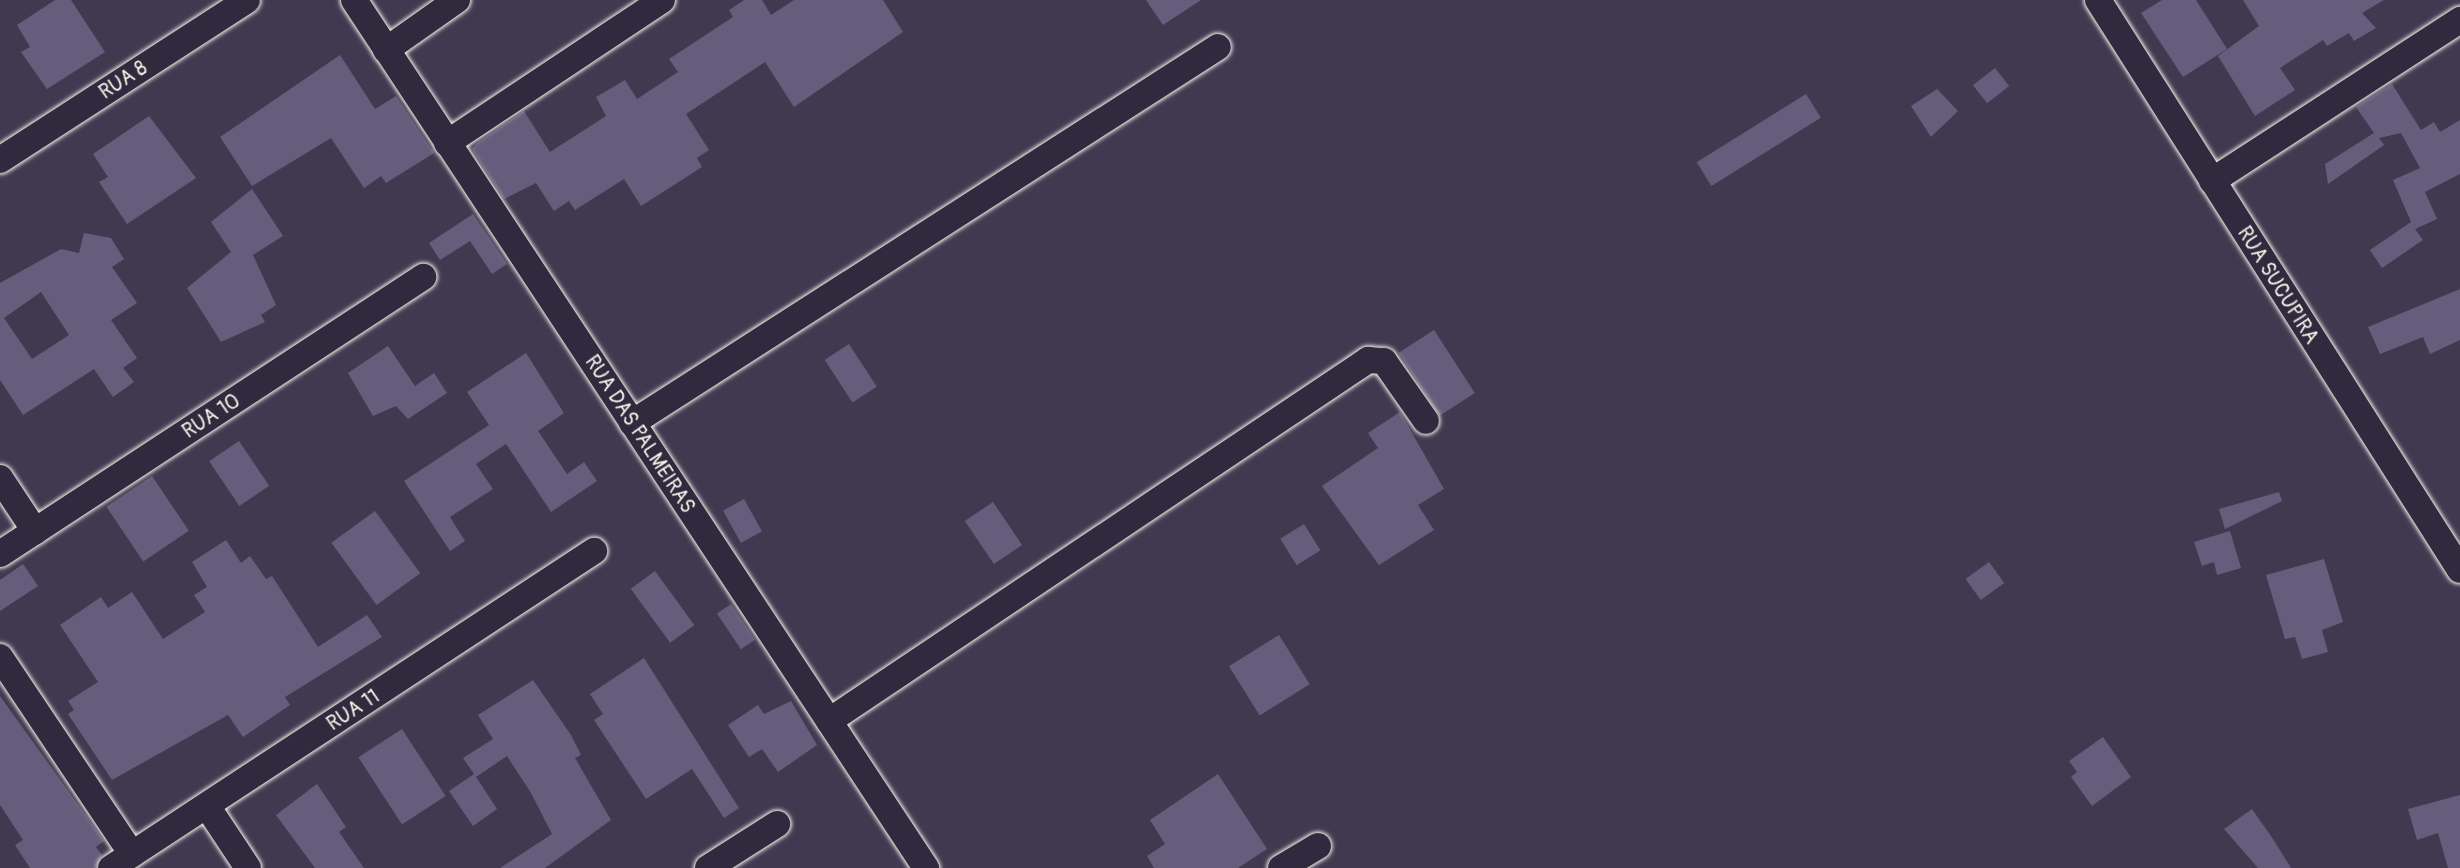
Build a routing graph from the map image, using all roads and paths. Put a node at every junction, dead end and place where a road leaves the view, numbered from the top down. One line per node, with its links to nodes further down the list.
1 (247, 0): 10 (street, RUA 8)
2 (354, 0): 8 (street, RUA DAS PALMEIRAS)
3 (457, 0): 8 (street)
4 (662, 0): 9 (street)
5 (2098, 0): 11 (street, RUA SUCUPIRA)
6 (2460, 20): 11 (street)
7 (1218, 47): 14 (street)
8 (386, 50): 9 (street, RUA DAS PALMEIRAS)
9 (447, 143): 14 (street, RUA DAS PALMEIRAS)
10 (0, 160)
11 (2212, 181): 19 (street, RUA SUCUPIRA)
12 (423, 277): 16 (street, RUA 10)
13 (1426, 421): 21 (street)
14 (632, 423): 21 (street, RUA DAS PALMEIRAS)
15 (0, 478): 16 (street)
16 (35, 531): 18 (street, RUA 10)
17 (594, 551): 22 (street, RUA 11)
18 (0, 554)
19 (2460, 570)
20 (0, 657): 25 (street)
21 (829, 721): 28 (street, RUA DAS PALMEIRAS)
22 (207, 806): 25 (street, RUA 11); 26 (street)
23 (777, 824): 27 (street)
24 (1318, 846): 29 (street)
25 (122, 861)
26 (248, 868)
27 (708, 868)
28 (926, 868)
29 (1281, 868)

